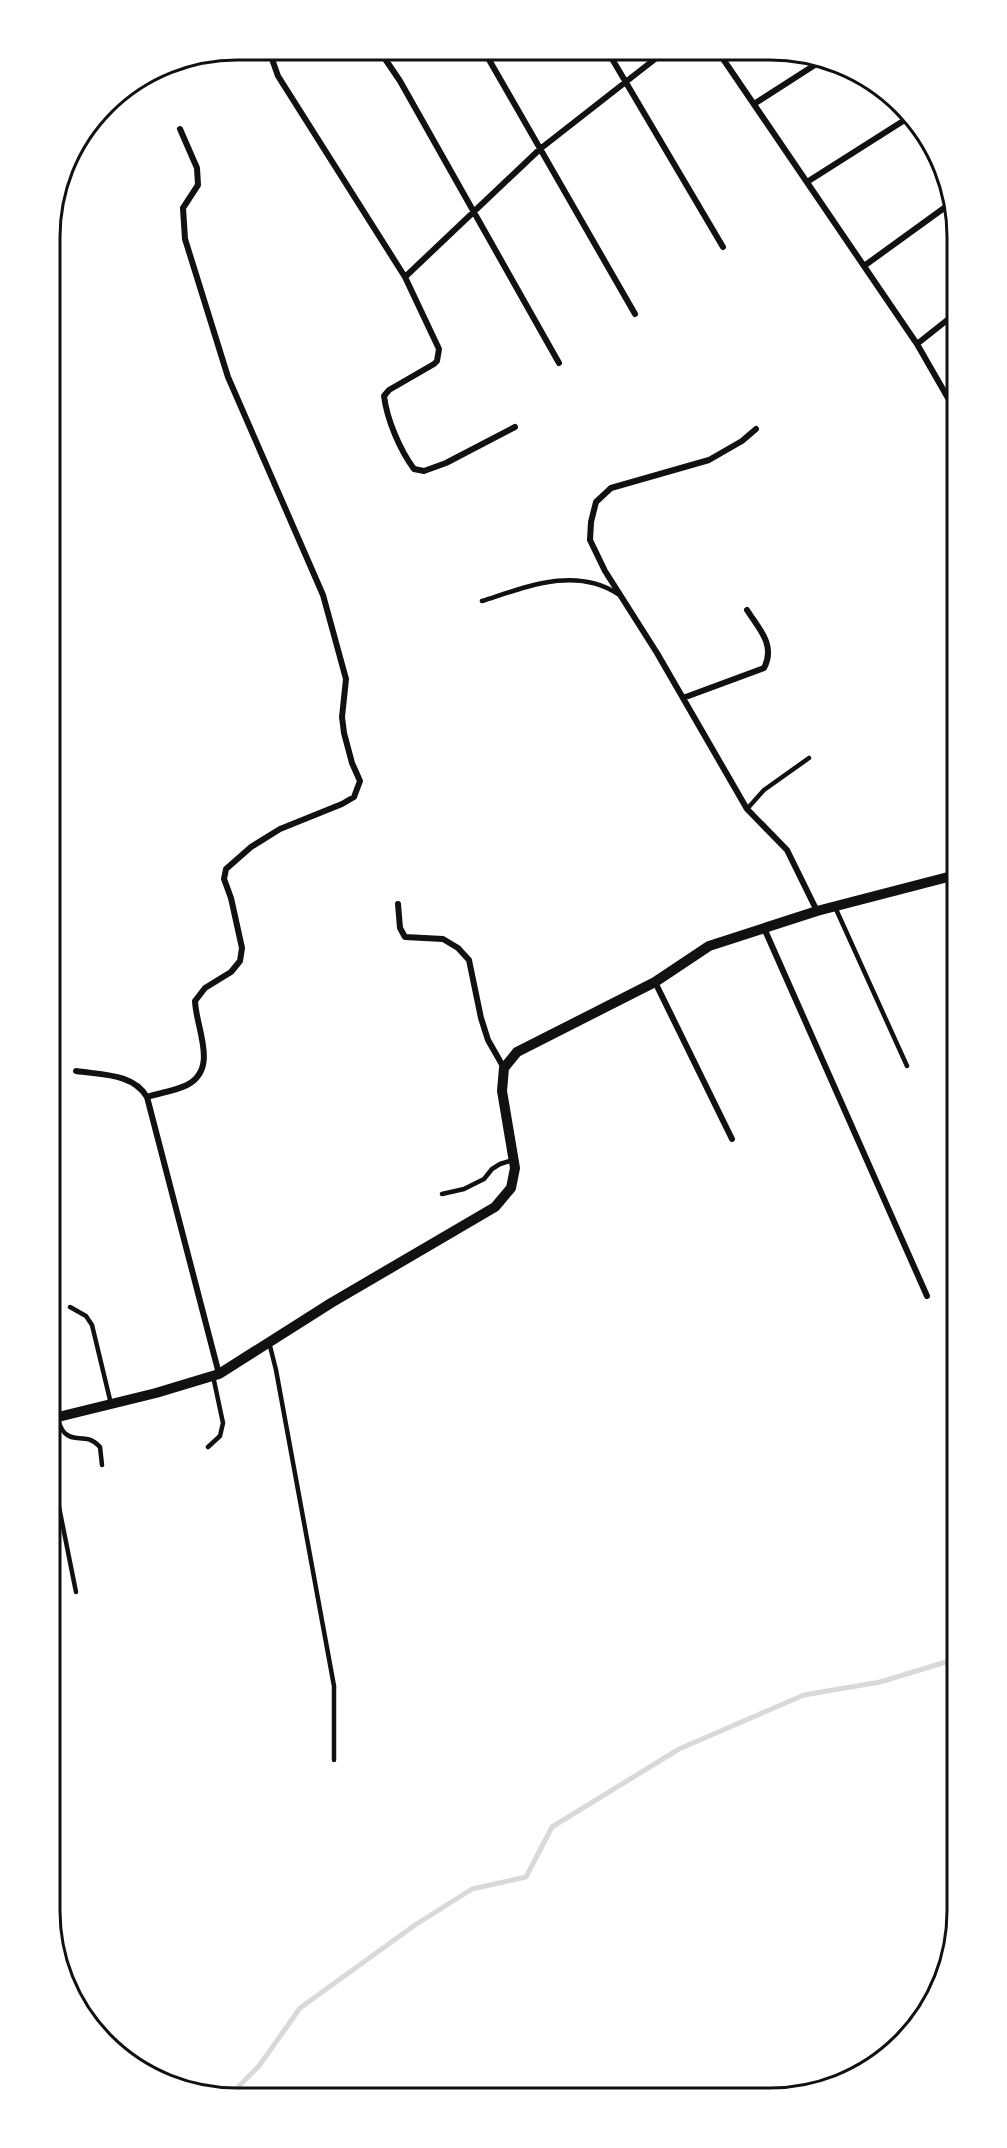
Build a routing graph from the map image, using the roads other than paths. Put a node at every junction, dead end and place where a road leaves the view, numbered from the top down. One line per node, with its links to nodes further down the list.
1 (272, 60): 18 (street)
2 (386, 60): 15 (street)
3 (489, 60): 12 (street)
4 (613, 60): 8 (street)
5 (654, 60): 8 (street)
6 (724, 60): 9 (street)
7 (814, 66): 9 (street)
8 (625, 82): 12 (street); 16 (street)
9 (754, 104): 13 (street)
10 (904, 121): 13 (street)
11 (180, 129): 41 (street)
12 (540, 149): 15 (street); 19 (street)
13 (807, 182): 17 (street)
14 (944, 208): 17 (street)
15 (474, 212): 18 (street); 22 (street)
16 (723, 247)
17 (864, 266): 21 (street)
18 (405, 277): 24 (street)
19 (635, 314)
20 (947, 320): 21 (street)
21 (917, 344): 23 (street)
22 (559, 363)
23 (947, 396)
24 (515, 427)
25 (756, 429): 26 (street)
26 (623, 597): 27 (lane); 29 (street)
27 (482, 601)
28 (747, 610): 29 (street)
29 (683, 698): 31 (street)
30 (809, 758): 31 (lane)
31 (747, 809): 35 (street)
32 (947, 881): 34 (street)
33 (398, 904): 39 (street)
34 (835, 906): 35 (street); 38 (lane)
35 (817, 911): 36 (street)
36 (765, 928): 37 (street); 45 (street)
37 (655, 982): 39 (street); 42 (street)
38 (907, 1065)
39 (504, 1068): 43 (street)
40 (76, 1071): 41 (street)
41 (147, 1097): 48 (street)
42 (732, 1139)
43 (514, 1160): 44 (lane); 47 (street)
44 (441, 1194)
45 (927, 1296)
46 (70, 1307): 49 (lane)
47 (269, 1342): 48 (street); 56 (lane)
48 (216, 1375): 49 (street); 52 (lane)
49 (111, 1404): 50 (street)
50 (60, 1416)
51 (60, 1425): 53 (lane)
52 (208, 1447)
53 (102, 1466)
54 (60, 1512): 55 (lane)
55 (76, 1592)
56 (334, 1760)

